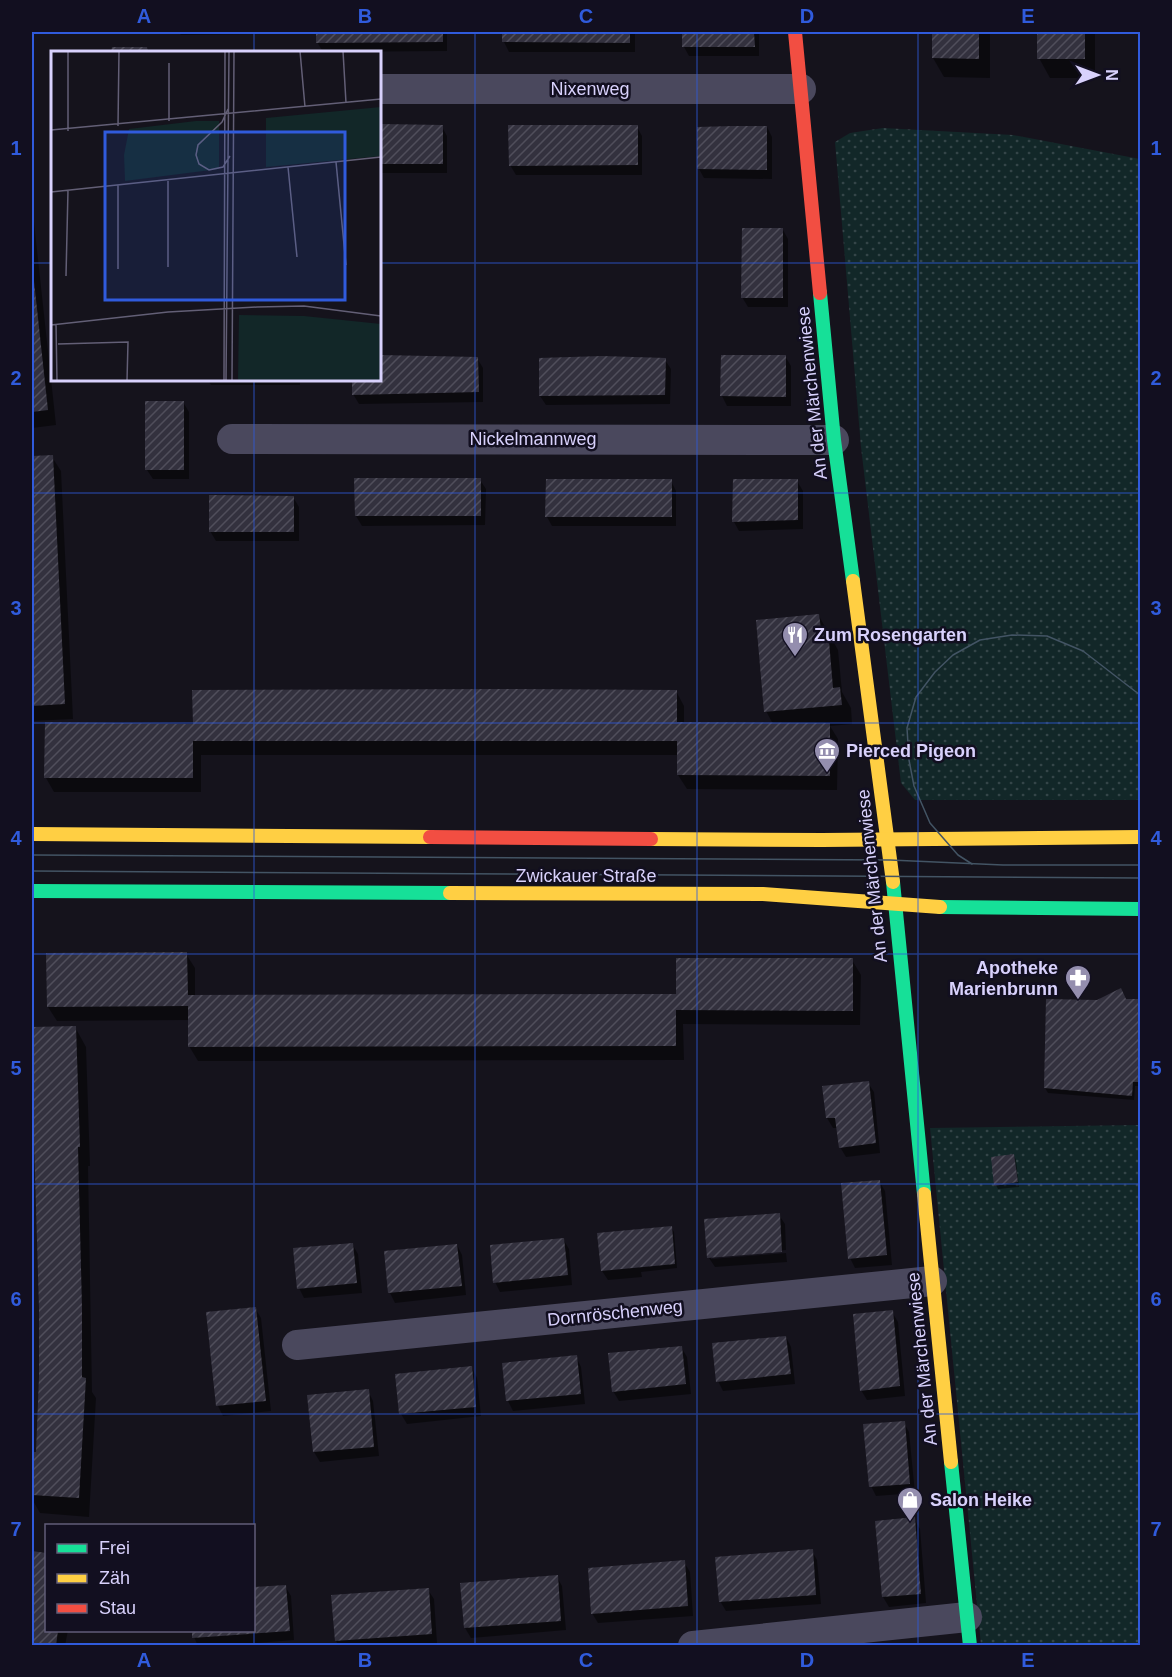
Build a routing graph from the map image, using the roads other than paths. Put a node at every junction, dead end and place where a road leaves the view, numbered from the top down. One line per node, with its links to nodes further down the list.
1 (795, 32): 2 (main road, An der Märchenwiese)
2 (801, 88): 3 (street, Nixenweg); 5 (main road, An der Märchenwiese)
3 (381, 89)
4 (232, 439): 5 (street, Nickelmannweg)
5 (834, 440): 8 (main road, An der Märchenwiese)
6 (32, 834): 8 (main road, Zwickauer Straße)
7 (1140, 837): 8 (main road, Zwickauer Straße)
8 (888, 840): 10 (main road, An der Märchenwiese)
9 (32, 891): 10 (main road, Zwickauer Straße)
10 (896, 903): 11 (main road, Zwickauer Straße); 12 (main road, An der Märchenwiese)
11 (1140, 909)
12 (932, 1281): 13 (street, Dornröschenweg); 14 (main road, An der Märchenwiese)
13 (297, 1345)
14 (968, 1631): 15 (street)
15 (693, 1646)

